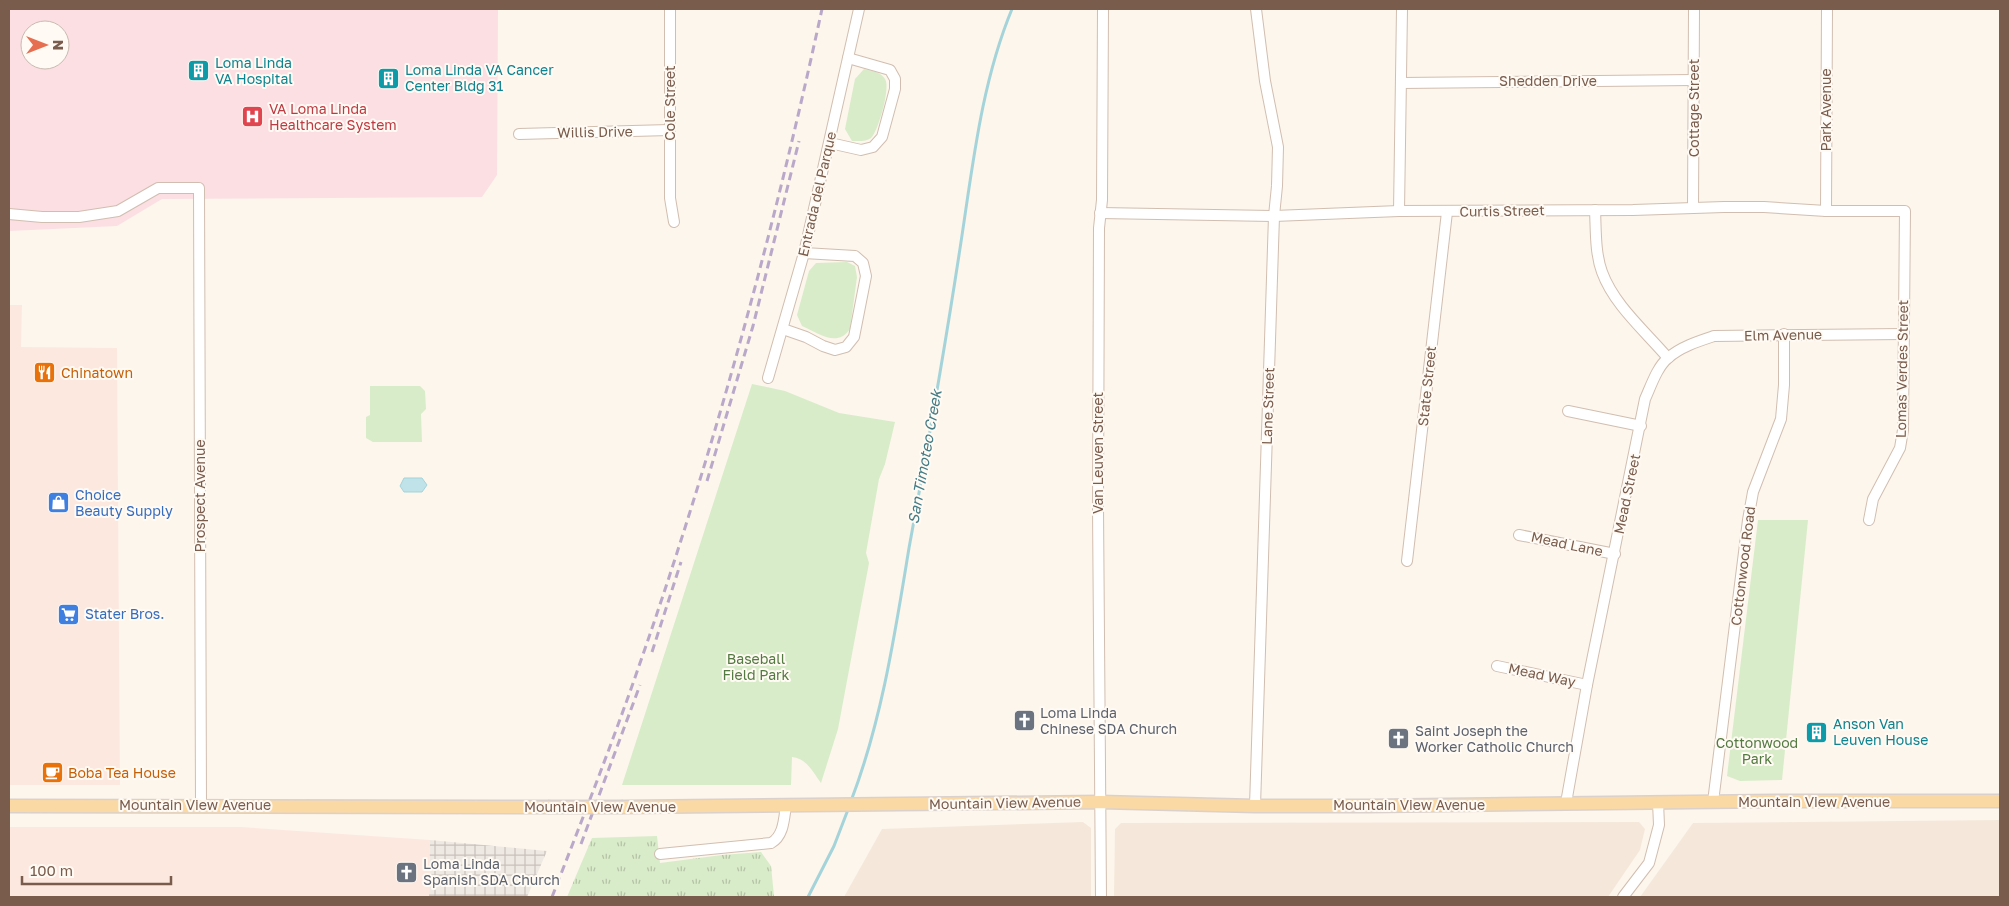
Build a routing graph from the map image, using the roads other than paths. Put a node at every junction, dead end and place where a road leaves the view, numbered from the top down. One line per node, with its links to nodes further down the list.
1 (670, 9): 11 (street, Cole Street)
2 (859, 9): 8 (street, Entrada del Parque)
3 (1103, 9): 20 (street, Van Leuven Street)
4 (1256, 9): 22 (street, Lane Street)
5 (1402, 9): 10 (street)
6 (1694, 9): 9 (street, Cottage Street)
7 (1827, 9): 17 (street, Park Avenue)
8 (848, 58): 13 (street, Entrada del Parque); 13 (street)
9 (1694, 80): 10 (street, Shedden Drive); 14 (street, Cottage Street)
10 (1401, 82): 16 (street)
11 (670, 130): 12 (street, Willis Drive); 23 (street, Cole Street)
12 (519, 134)
13 (830, 144): 24 (street, Entrada del Parque)
14 (1693, 208): 15 (street, Curtis Street); 17 (street, Curtis Street)
15 (1595, 210): 19 (street, Curtis Street); 28 (street)
16 (1399, 211): 19 (street, Curtis Street); 22 (street, Curtis Street)
17 (1826, 211): 18 (street, Curtis Street)
18 (1905, 211): 27 (street, Lomas Verdes Street)
19 (1448, 212): 35 (street, State Street)
20 (1100, 213): 22 (street, Curtis Street); 39 (street, Van Leuven Street)
21 (9, 214): 43 (street, Prospect Avenue)
22 (1274, 216): 46 (street, Lane Street)
23 (674, 222)
24 (804, 253): 25 (street, Entrada del Parque); 25 (street)
25 (783, 329): 29 (street, Entrada del Parque)
26 (1784, 334): 27 (street, Elm Avenue); 28 (street, Elm Avenue); 41 (street, Cottonwood Road)
27 (1904, 334): 32 (street, Lomas Verdes Street)
28 (1668, 358): 31 (street, Mead Street)
29 (768, 378)
30 (1568, 411): 31 (street)
31 (1641, 426): 34 (street, Mead Street)
32 (1869, 520)
33 (1519, 534): 34 (street, Mead Lane)
34 (1614, 554): 37 (street, Mead Street)
35 (1408, 561)
36 (1497, 666): 37 (street, Mead Way)
37 (1587, 684): 42 (street, Mead Street)
38 (2000, 801): 41 (main road, Mountain View Avenue)
39 (1101, 802): 44 (main road, Mountain View Avenue); 46 (main road, Mountain View Avenue); 48 (street, Van Leuven Street)
40 (1658, 802): 41 (main road, Mountain View Avenue); 42 (main road, Mountain View Avenue); 49 (street)
41 (1713, 802)
42 (1566, 803): 46 (main road, Mountain View Avenue)
43 (201, 805): 44 (main road, Mountain View Avenue, bridge); 45 (main road, Mountain View Avenue)
44 (786, 805): 47 (street)
45 (9, 806)
46 (1255, 806)
47 (660, 854)
48 (1101, 897)
49 (1623, 897)

